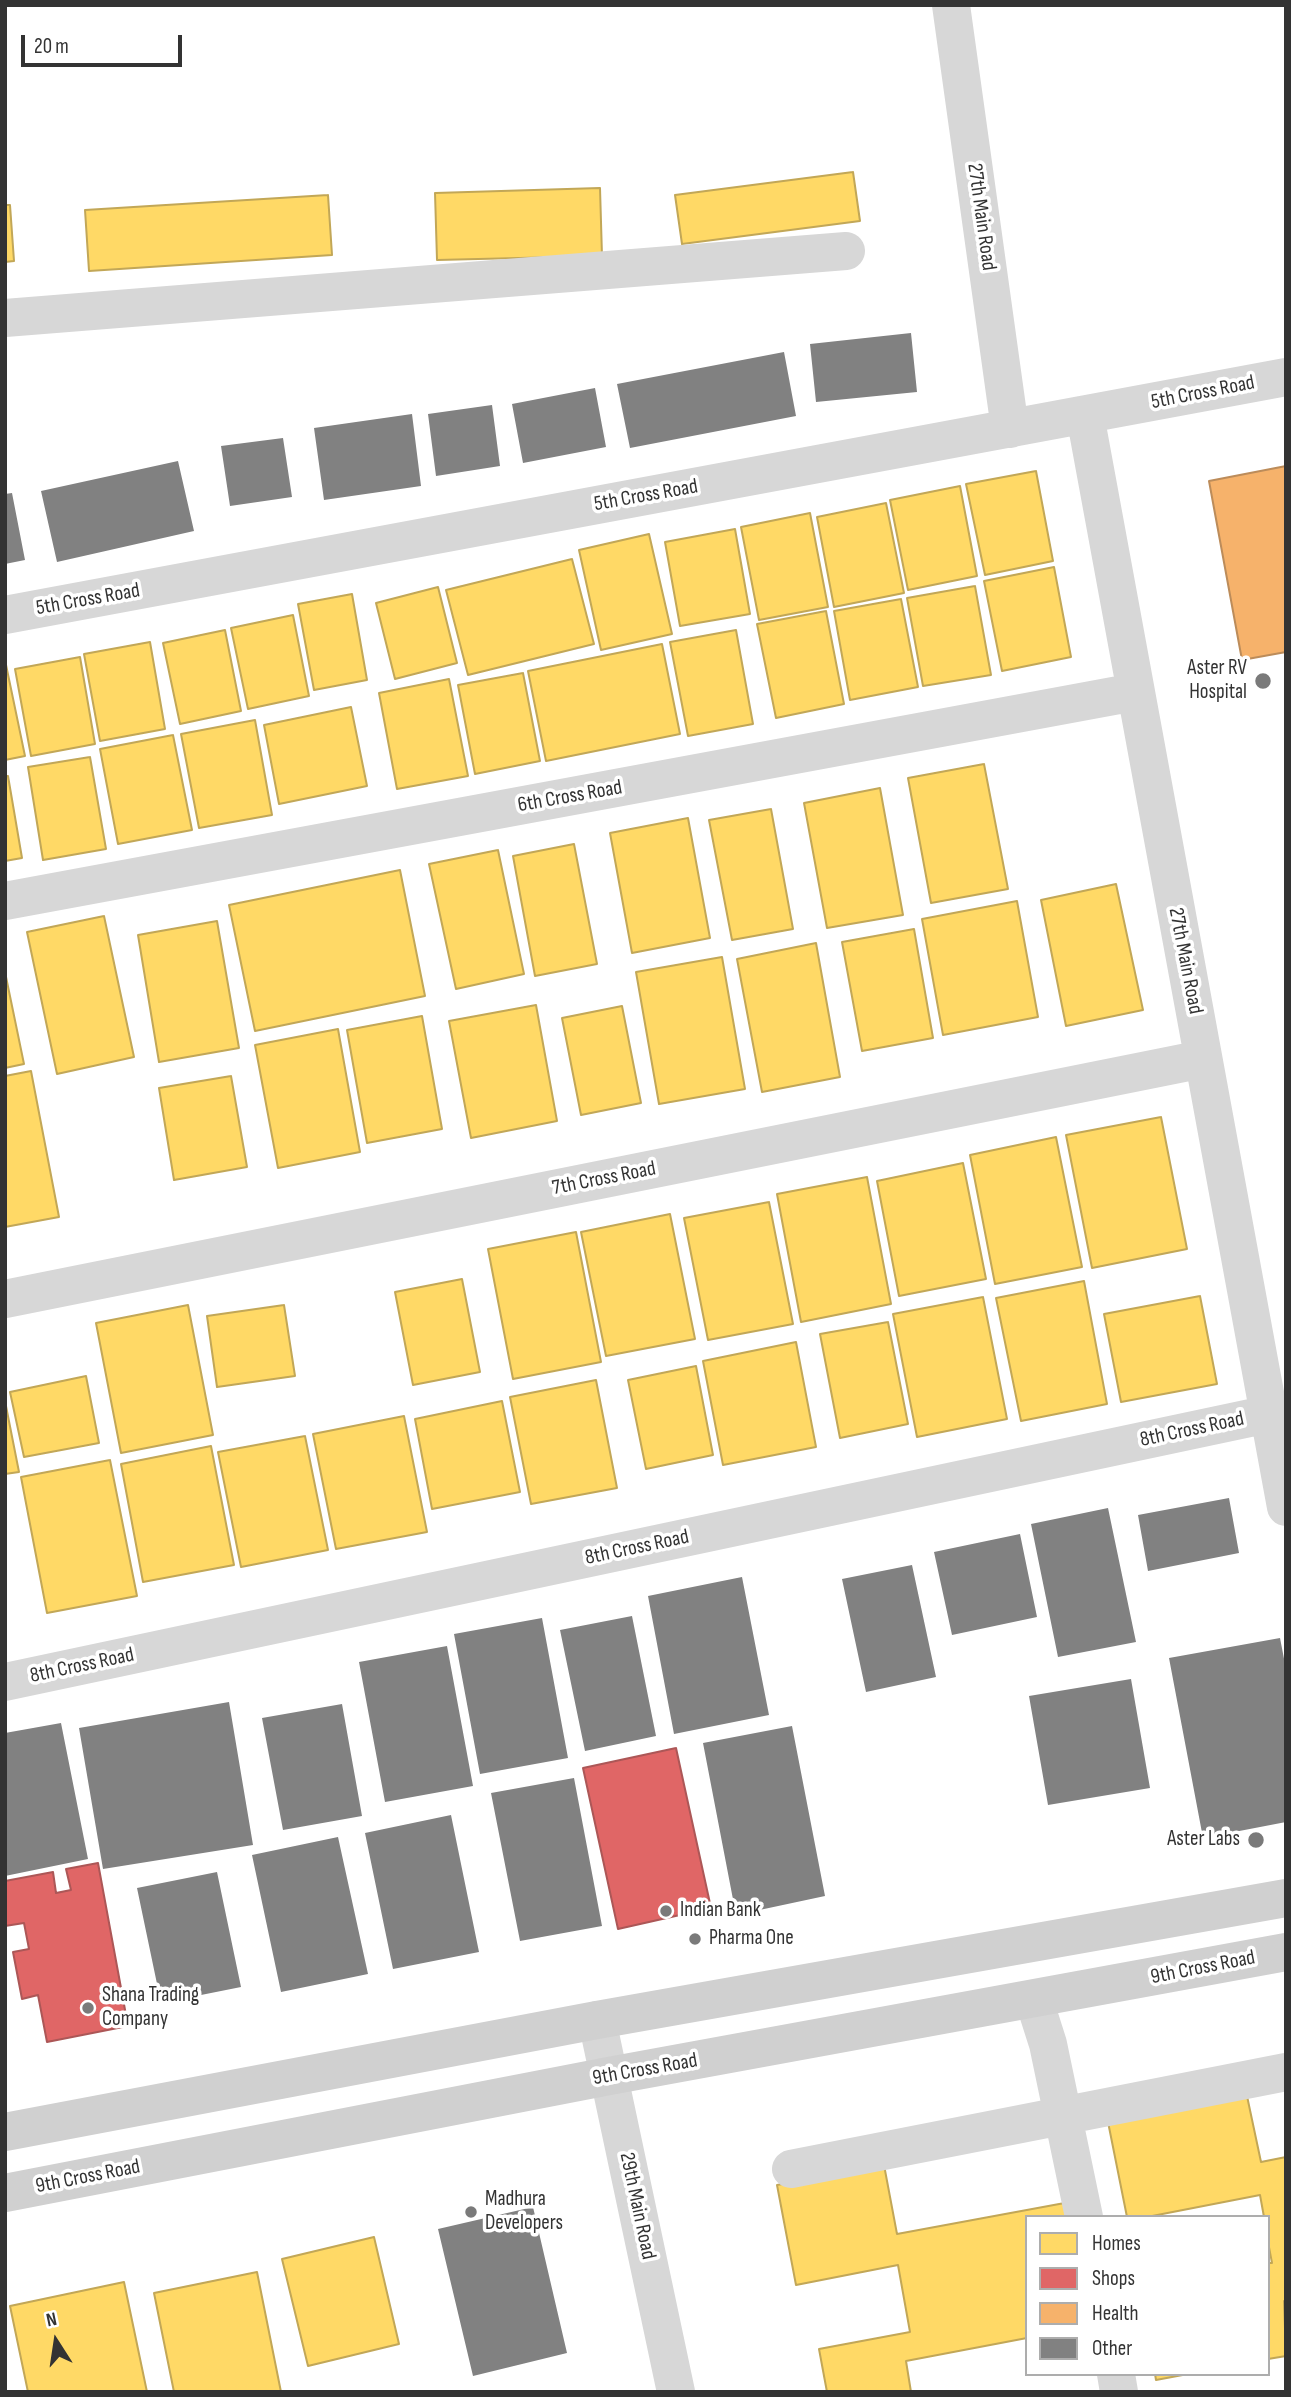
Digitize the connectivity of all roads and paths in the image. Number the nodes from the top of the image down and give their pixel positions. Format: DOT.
graph roads {
  1 [pos="951,5"];
  2 [pos="846,251"];
  3 [pos="5,318"];
  4 [pos="1286,377"];
  5 [pos="1085,415"];
  6 [pos="1010,429"];
  7 [pos="5,615"];
  8 [pos="1135,692"];
  9 [pos="5,901"];
  10 [pos="1203,1059"];
  11 [pos="5,1299"];
  12 [pos="1269,1414"];
  13 [pos="1286,1507"];
  14 [pos="5,1682"];
  15 [pos="1286,1898"];
  16 [pos="1286,1952"];
  17 [pos="1034,2000"];
  18 [pos="597,2020"];
  19 [pos="1286,2072"];
  20 [pos="609,2076"];
  21 [pos="1064,2116"];
  22 [pos="5,2132"];
  23 [pos="791,2169"];
  24 [pos="5,2193"];
  25 [pos="1084,2215"];
  26 [pos="676,2392"];
  1 -- 6 [label="street, 27th Main Road"];
  2 -- 3 [label="street"];
  4 -- 5 [label="street, 5th Cross Road"];
  5 -- 6 [label="street, 5th Cross Road"];
  5 -- 8 [label="street, 27th Main Road"];
  6 -- 7 [label="street, 5th Cross Road"];
  8 -- 9 [label="street, 6th Cross Road"];
  8 -- 10 [label="street, 27th Main Road"];
  10 -- 11 [label="street, 7th Cross Road"];
  10 -- 12 [label="street, 27th Main Road"];
  12 -- 13 [label="street, 27th Main Road"];
  12 -- 14 [label="street, 8th Cross Road"];
  15 -- 18 [label="main road"];
  16 -- 17 [label="main road, 9th Cross Road"];
  17 -- 20 [label="main road, 9th Cross Road"];
  17 -- 21 [label="street"];
  18 -- 20 [label="street, 29th Main Road"];
  18 -- 22 [label="main road"];
  19 -- 21 [label="street"];
  20 -- 24 [label="main road, 9th Cross Road"];
  20 -- 26 [label="street, 29th Main Road"];
  21 -- 23 [label="street"];
  21 -- 25 [label="street"];
}
